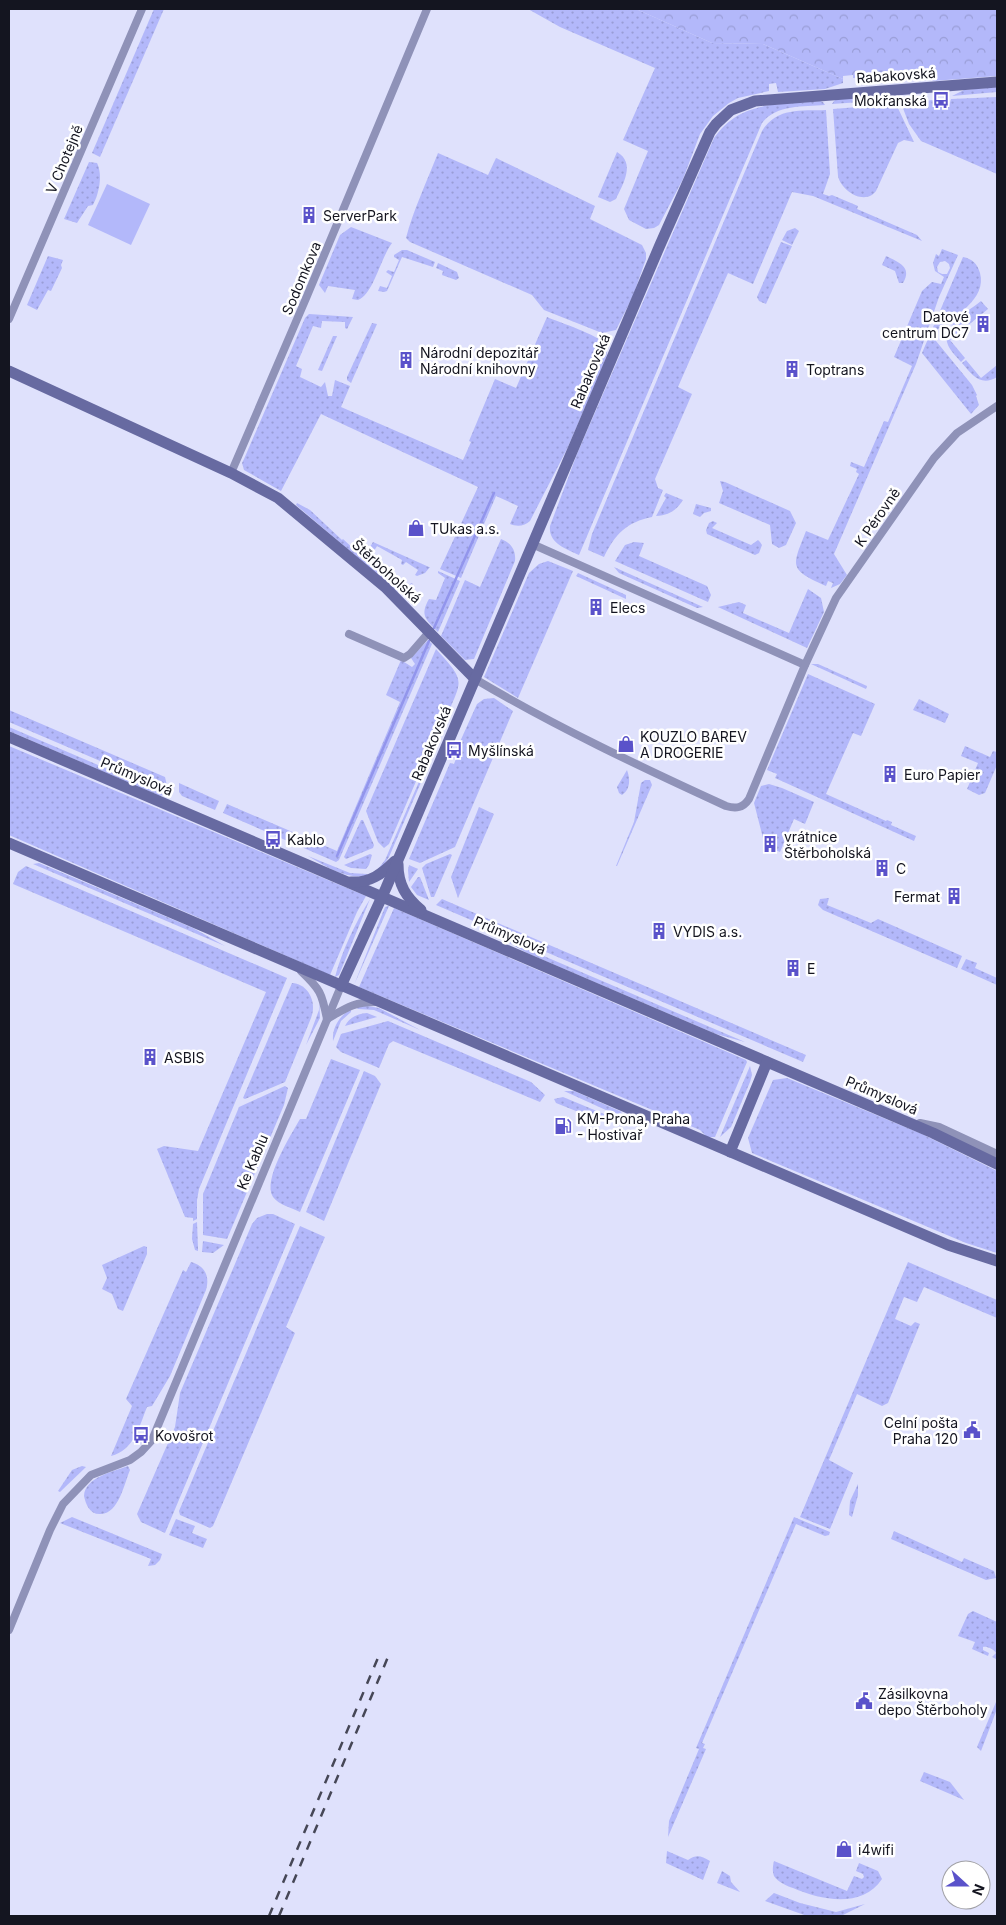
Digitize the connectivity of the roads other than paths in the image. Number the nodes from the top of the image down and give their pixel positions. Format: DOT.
graph roads {
  1 [pos="142,9"];
  2 [pos="427,9"];
  3 [pos="997,82"];
  4 [pos="9,319"];
  5 [pos="9,371"];
  6 [pos="997,406"];
  7 [pos="231,473"];
  8 [pos="532,544"];
  9 [pos="430,632"];
  10 [pos="349,634"];
  11 [pos="805,665"];
  12 [pos="475,679"];
  13 [pos="9,737"];
  14 [pos="735,809"];
  15 [pos="9,844"];
  16 [pos="399,858"];
  17 [pos="346,882"];
  18 [pos="382,897"];
  19 [pos="429,917"];
  20 [pos="296,966"];
  21 [pos="341,986"];
  22 [pos="379,1003"];
  23 [pos="327,1019"];
  24 [pos="767,1062"];
  25 [pos="901,1119"];
  26 [pos="730,1152"];
  27 [pos="997,1154"];
  28 [pos="997,1164"];
  29 [pos="948,1245"];
  30 [pos="997,1261"];
  31 [pos="997,1266"];
  32 [pos="9,1630"];
  1 -- 4 [label="street, V Chotejně"];
  2 -- 7 [label="street, Sodomkova"];
  3 -- 8 [label="main road, Rabakovská"];
  5 -- 7 [label="main road, Štěrboholská"];
  6 -- 11 [label="street, K Pérovně"];
  7 -- 9 [label="main road, Štěrboholská"];
  8 -- 11 [label="street"];
  8 -- 12 [label="main road, Rabakovská"];
  9 -- 10 [label="street"];
  9 -- 12 [label="main road, Štěrboholská"];
  11 -- 14 [label="street, K Pérovně"];
  12 -- 14 [label="street, Štěrboholská"];
  12 -- 16 [label="main road, Rabakovská"];
  13 -- 17 [label="main road, Průmyslová"];
  15 -- 20 [label="main road"];
  16 -- 17 [label="main road"];
  16 -- 18 [label="main road, Rabakovská"];
  16 -- 19 [label="main road"];
  17 -- 18 [label="main road, Průmyslová"];
  18 -- 19 [label="main road, Průmyslová"];
  18 -- 21 [label="main road, Ke Kablu"];
  19 -- 24 [label="main road, Průmyslová"];
  20 -- 21 [label="main road"];
  20 -- 23 [label="street"];
  21 -- 22 [label="main road"];
  21 -- 23 [label="street, Ke Kablu"];
  22 -- 23 [label="street"];
  22 -- 26 [label="main road"];
  23 -- 32 [label="street, Ke Kablu"];
  24 -- 25 [label="main road, Průmyslová"];
  24 -- 26 [label="main road"];
  25 -- 27 [label="street"];
  25 -- 28 [label="main road, Průmyslová"];
  26 -- 29 [label="main road"];
  29 -- 30 [label="main road"];
  29 -- 31 [label="street"];
}
